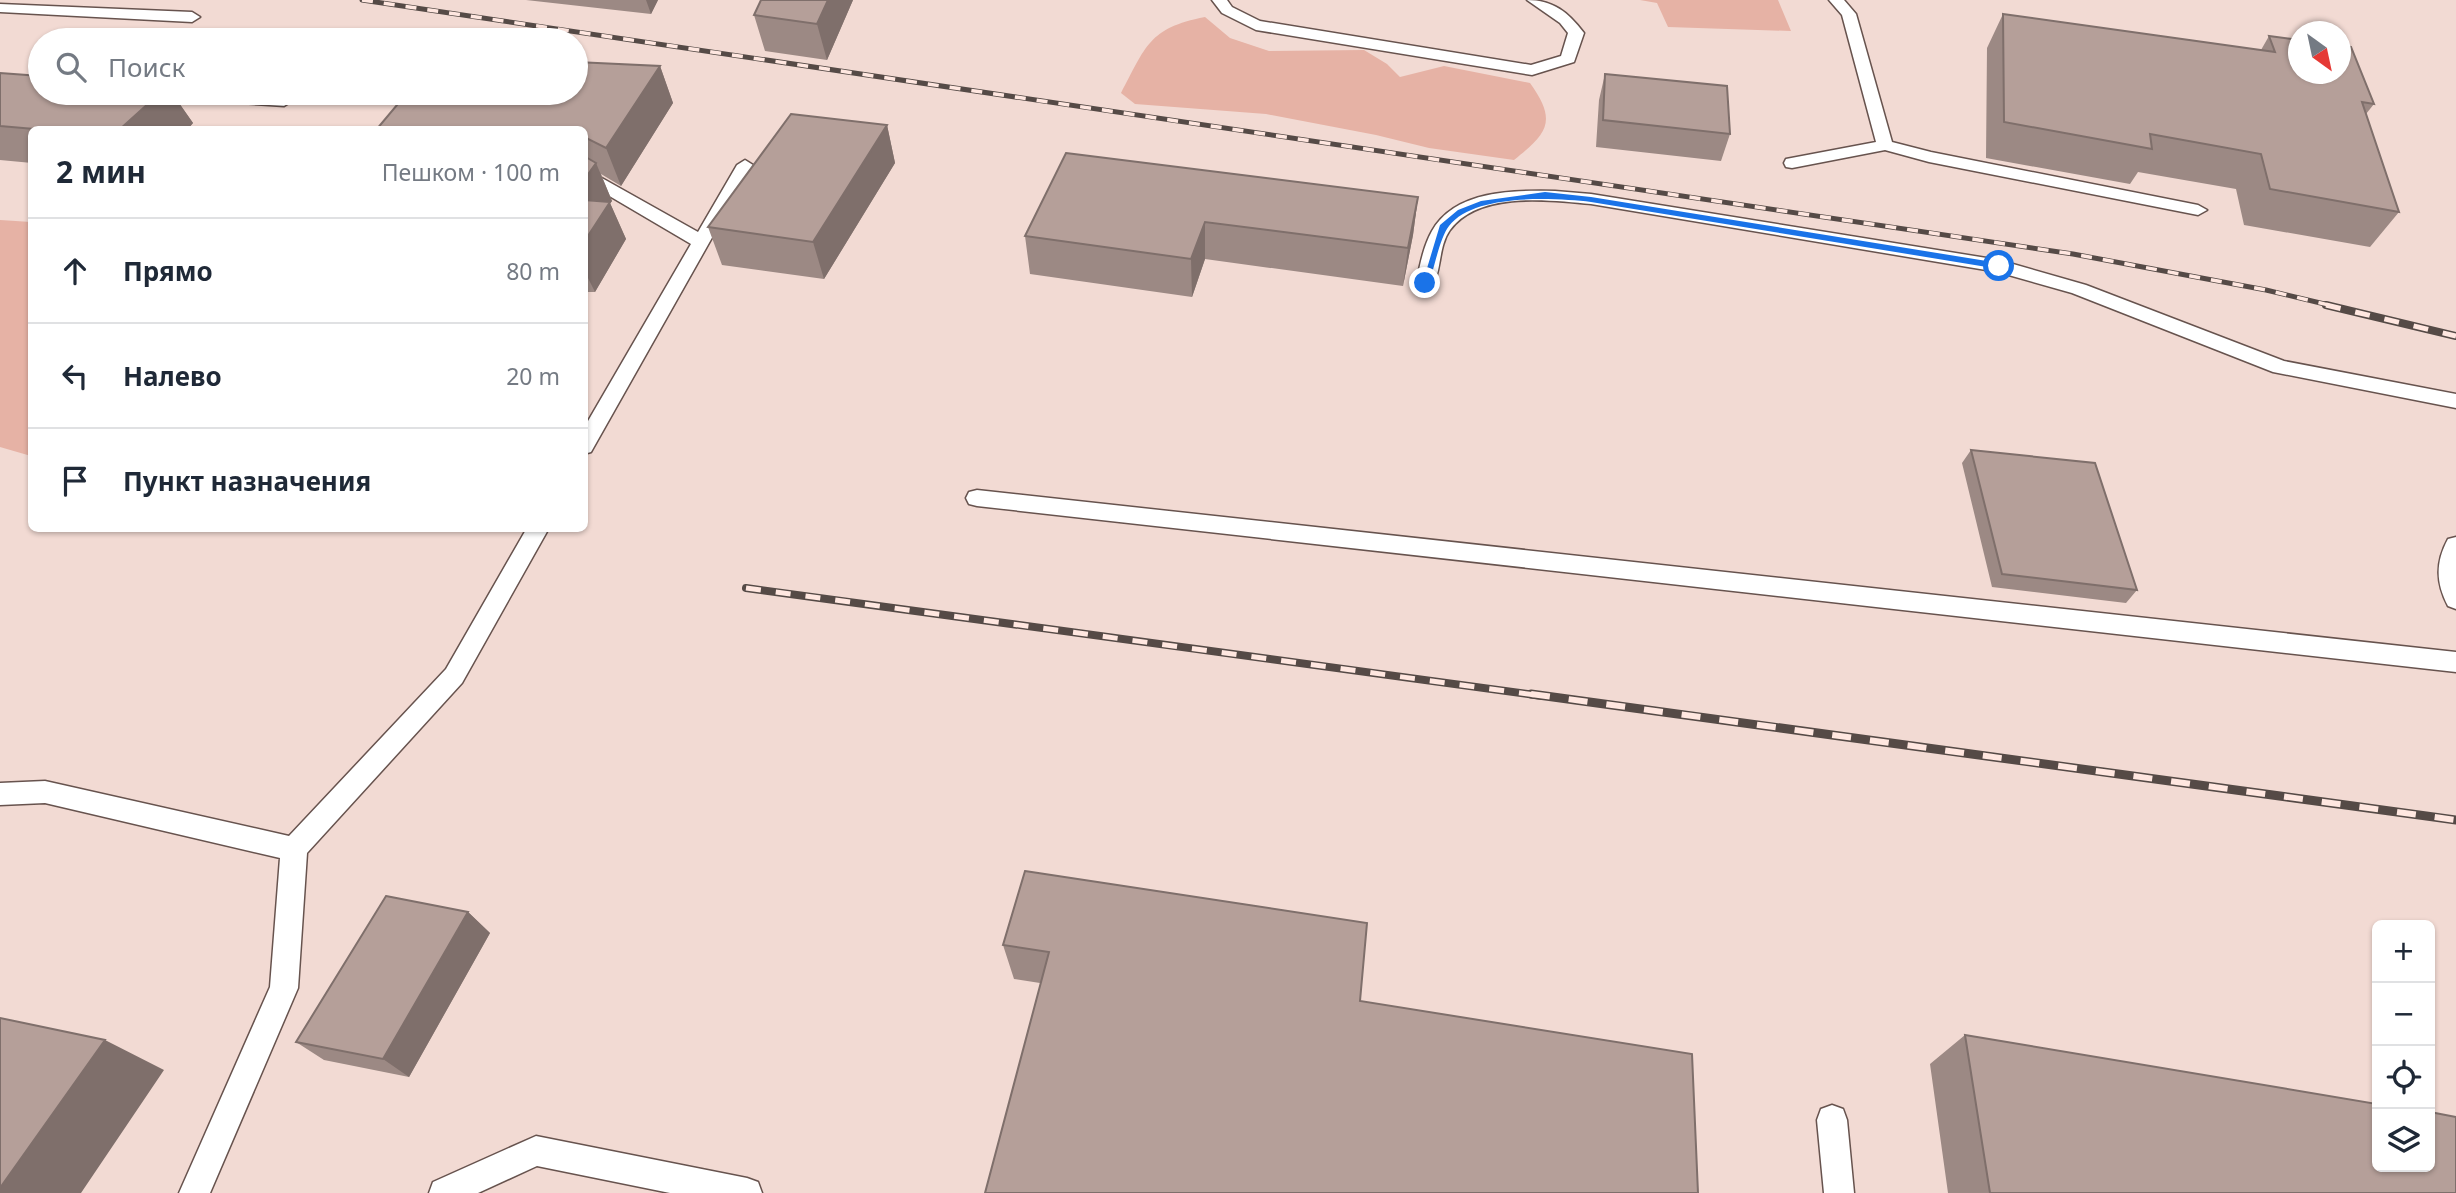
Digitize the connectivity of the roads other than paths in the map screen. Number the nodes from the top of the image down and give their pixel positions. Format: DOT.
graph roads {
  1 [pos="1219,0"];
  2 [pos="1534,0"];
  3 [pos="1836,0"];
  4 [pos="0,8"];
  5 [pos="192,17"];
  6 [pos="1885,145"];
  7 [pos="1792,163"];
  8 [pos="745,165"];
  9 [pos="588,175"];
  10 [pos="2198,210"];
  11 [pos="701,242"];
  12 [pos="1425,283"];
  13 [pos="2456,401"];
  14 [pos="588,440"];
  15 [pos="977,498"];
  16 [pos="536,532"];
  17 [pos="2456,545"];
  18 [pos="2456,600"];
  19 [pos="2456,662"];
  20 [pos="0,794"];
  21 [pos="294,849"];
  22 [pos="1832,1121"];
  23 [pos="194,1193"];
  24 [pos="444,1193"];
  25 [pos="747,1193"];
  26 [pos="1839,1193"];
  1 -- 2 [label="lane"];
  3 -- 6 [label="lane"];
  4 -- 5 [label="lane"];
  6 -- 7 [label="lane"];
  6 -- 10 [label="lane"];
  8 -- 11 [label="lane"];
  9 -- 11 [label="lane"];
  11 -- 14 [label="lane"];
  12 -- 13 [label="lane"];
  15 -- 19 [label="lane"];
  16 -- 21 [label="lane"];
  17 -- 18 [label="lane"];
  20 -- 21 [label="lane"];
  21 -- 23 [label="lane"];
  22 -- 26 [label="lane"];
  24 -- 25 [label="lane"];
}
